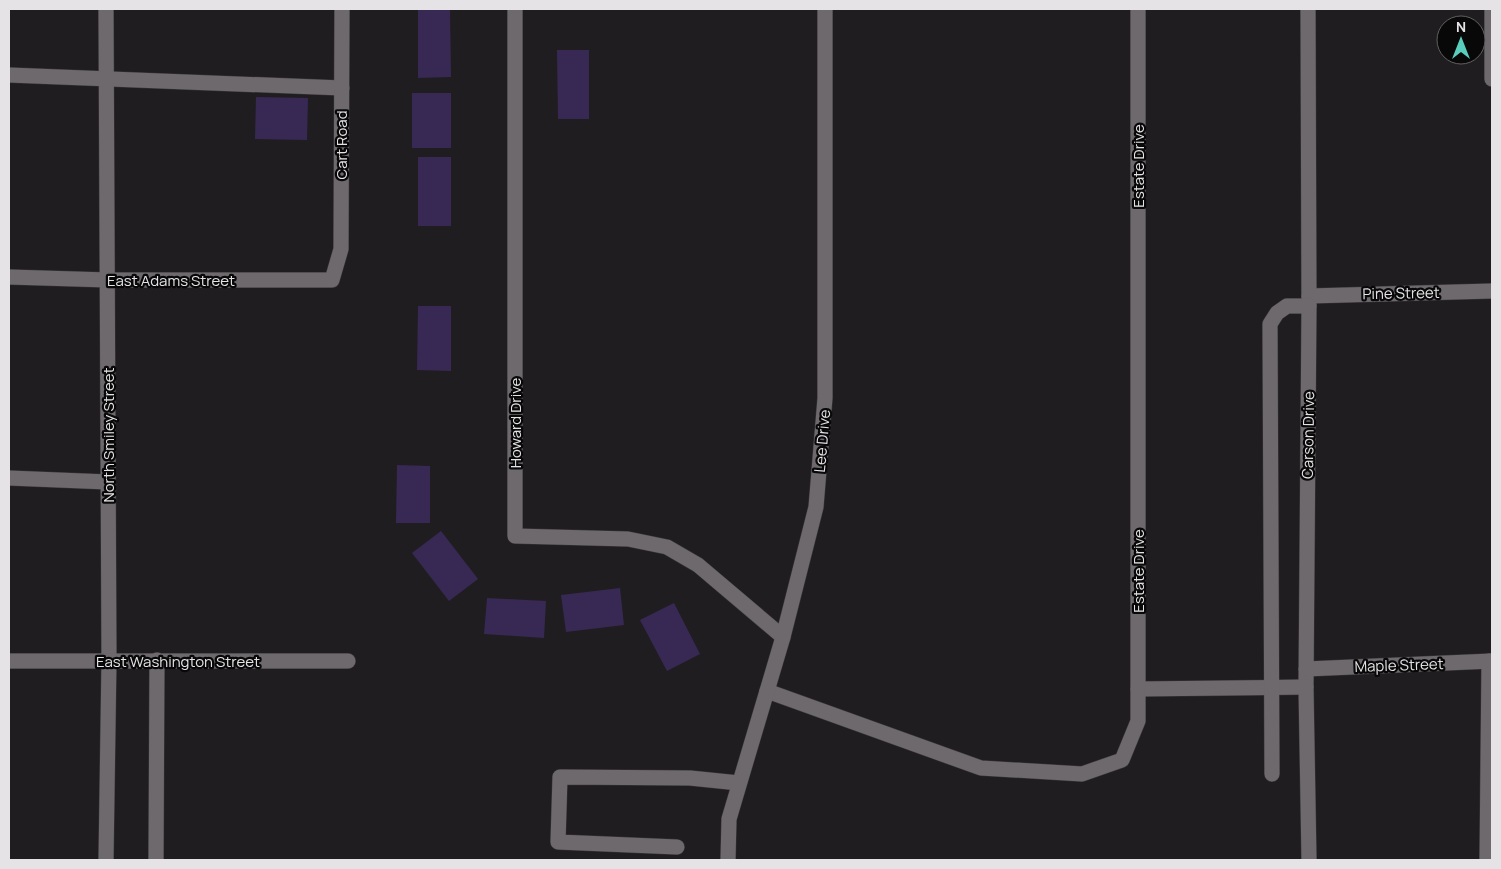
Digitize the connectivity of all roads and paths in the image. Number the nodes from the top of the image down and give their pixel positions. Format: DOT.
graph roads {
  1 [pos="106,9"];
  2 [pos="342,9"];
  3 [pos="515,9"];
  4 [pos="825,9"];
  5 [pos="1138,9"];
  6 [pos="1308,9"];
  7 [pos="1492,9"];
  8 [pos="9,75"];
  9 [pos="106,78"];
  10 [pos="1492,79"];
  11 [pos="342,88"];
  12 [pos="9,277"];
  13 [pos="108,280"];
  14 [pos="332,280"];
  15 [pos="1492,291"];
  16 [pos="1309,301"];
  17 [pos="9,478"];
  18 [pos="108,482"];
  19 [pos="783,637"];
  20 [pos="109,660"];
  21 [pos="157,660"];
  22 [pos="9,661"];
  23 [pos="348,661"];
  24 [pos="1491,661"];
  25 [pos="1306,669"];
  26 [pos="1271,686"];
  27 [pos="1306,687"];
  28 [pos="1138,690"];
  29 [pos="767,691"];
  30 [pos="1272,774"];
  31 [pos="740,783"];
  32 [pos="678,847"];
  33 [pos="106,860"];
  34 [pos="156,860"];
  35 [pos="728,860"];
  36 [pos="1309,860"];
  37 [pos="1487,860"];
  1 -- 9 [label="street, North Smiley Street"];
  2 -- 11 [label="street, Cart Road"];
  3 -- 19 [label="street, Howard Drive"];
  4 -- 19 [label="street, Lee Drive"];
  5 -- 28 [label="street, Estate Drive"];
  6 -- 16 [label="street, Carson Drive"];
  7 -- 10 [label="street"];
  8 -- 9 [label="street"];
  9 -- 11 [label="street"];
  9 -- 13 [label="street, North Smiley Street"];
  11 -- 14 [label="street, Cart Road"];
  12 -- 13 [label="street, East Adams Street"];
  13 -- 14 [label="street, East Adams Street"];
  13 -- 18 [label="street, North Smiley Street"];
  15 -- 16 [label="street, Pine Street"];
  16 -- 25 [label="street, Carson Drive"];
  16 -- 26 [label="street, Pine Street"];
  17 -- 18 [label="street"];
  18 -- 20 [label="street, North Smiley Street"];
  19 -- 29 [label="street, Lee Drive"];
  20 -- 21 [label="street, East Washington Street"];
  20 -- 22 [label="street, East Washington Street"];
  20 -- 33 [label="street, North Smiley Street"];
  21 -- 23 [label="street, East Washington Street"];
  21 -- 34 [label="street"];
  24 -- 25 [label="street, Maple Street"];
  24 -- 37 [label="street"];
  25 -- 27 [label="street, Carson Drive"];
  26 -- 27 [label="street"];
  26 -- 28 [label="street"];
  26 -- 30 [label="street, Pine Street"];
  27 -- 36 [label="street, Carson Drive"];
  28 -- 29 [label="street, Estate Drive"];
  29 -- 31 [label="street, Lee Drive"];
  31 -- 32 [label="street"];
  31 -- 35 [label="street, Lee Drive"];
}
